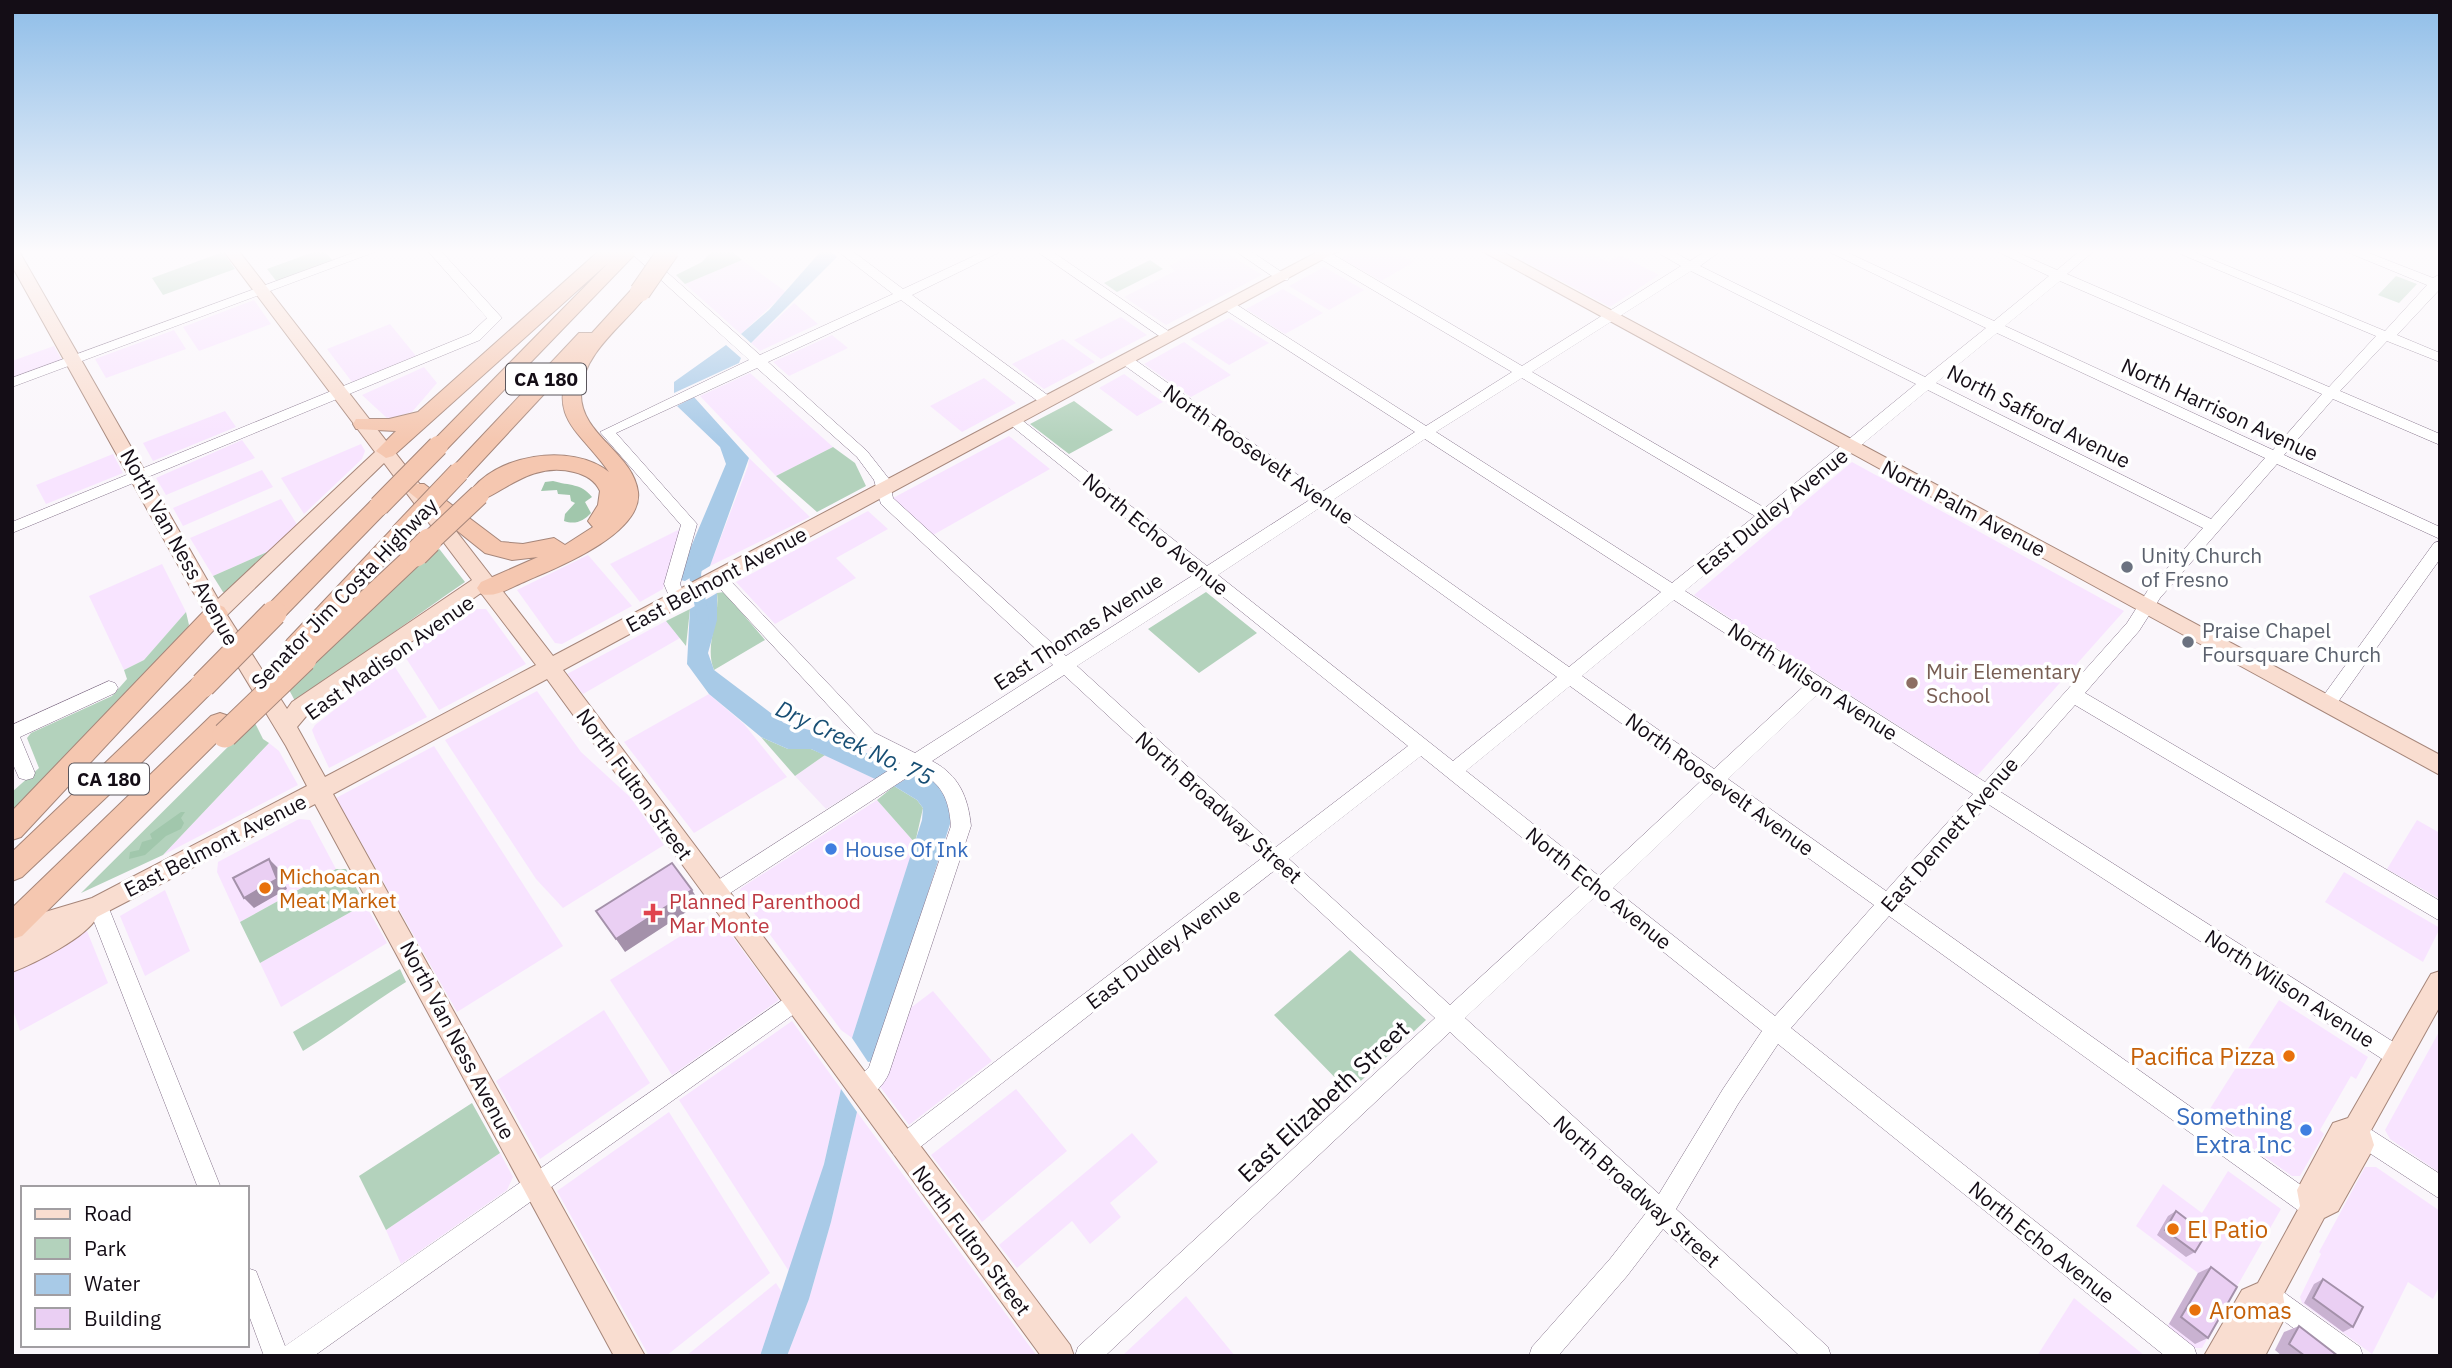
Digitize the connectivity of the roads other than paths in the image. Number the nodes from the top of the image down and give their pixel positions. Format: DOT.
graph roads {
  1 [pos="48,314"];
  2 [pos="200,314"];
  3 [pos="279,314"];
  4 [pos="492,314"];
  5 [pos="544,314"];
  6 [pos="559,314"];
  7 [pos="613,314"];
  8 [pos="618,314"];
  9 [pos="703,314"];
  10 [pos="859,314"];
  11 [pos="926,314"];
  12 [pos="1136,314"];
  13 [pos="1214,314"];
  14 [pos="1241,314"];
  15 [pos="1427,314"];
  16 [pos="1604,314"];
  17 [pos="1615,314"];
  18 [pos="1787,314"];
  19 [pos="1966,314"];
  20 [pos="2011,314"];
  21 [pos="2147,314"];
  22 [pos="2332,314"];
  23 [pos="2410,314"];
  24 [pos="1610,317"];
  25 [pos="1994,327"];
  26 [pos="2386,336"];
  27 [pos="1170,337"];
  28 [pos="2440,358"];
  29 [pos="75,360"];
  30 [pos="1126,360"];
  31 [pos="755,361"];
  32 [pos="1522,372"];
  33 [pos="12,383"];
  34 [pos="1926,383"];
  35 [pos="2330,393"];
  36 [pos="339,395"];
  37 [pos="1048,402"];
  38 [pos="433,408"];
  39 [pos="1013,421"];
  40 [pos="363,424"];
  41 [pos="1426,432"];
  42 [pos="2440,440"];
  43 [pos="1851,447"];
  44 [pos="386,451"];
  45 [pos="2273,457"];
  46 [pos="142,475"];
  47 [pos="416,489"];
  48 [pos="884,489"];
  49 [pos="1322,500"];
  50 [pos="1767,516"];
  51 [pos="2212,526"];
  52 [pos="12,528"];
  53 [pos="2440,534"];
  54 [pos="568,543"];
  55 [pos="2440,547"];
  56 [pos="1208,575"];
  57 [pos="715,579"];
  58 [pos="486,585"];
  59 [pos="1674,591"];
  60 [pos="682,597"];
  61 [pos="2146,606"];
  62 [pos="216,613"];
  63 [pos="300,652"];
  64 [pos="1065,667"];
  65 [pos="550,668"];
  66 [pos="1572,676"];
  67 [pos="1818,683"];
  68 [pos="109,688"];
  69 [pos="2073,695"];
  70 [pos="2327,704"];
  71 [pos="285,727"];
  72 [pos="12,733"];
  73 [pos="12,740"];
  74 [pos="1421,746"];
  75 [pos="920,761"];
  76 [pos="2440,766"];
  77 [pos="1454,771"];
  78 [pos="26,773"];
  79 [pos="1714,780"];
  80 [pos="320,791"];
  81 [pos="1985,793"];
  82 [pos="12,829"];
  83 [pos="1279,859"];
  84 [pos="12,869"];
  85 [pos="1597,886"];
  86 [pos="714,893"];
  87 [pos="1888,905"];
  88 [pos="98,906"];
  89 [pos="2440,912"];
  90 [pos="12,927"];
  91 [pos="12,943"];
  92 [pos="12,961"];
  93 [pos="2437,992"];
  94 [pos="797,1000"];
  95 [pos="1450,1019"];
  96 [pos="1776,1030"];
  97 [pos="2398,1057"];
  98 [pos="856,1083"];
  99 [pos="2356,1131"];
  100 [pos="902,1147"];
  101 [pos="536,1184"];
  102 [pos="209,1186"];
  103 [pos="2440,1188"];
  104 [pos="2314,1208"];
  105 [pos="1660,1212"];
  106 [pos="248,1283"];
  107 [pos="2267,1293"];
  108 [pos="277,1356"];
  109 [pos="292,1356"];
  110 [pos="629,1356"];
  111 [pos="1059,1356"];
  112 [pos="1087,1356"];
  113 [pos="1541,1356"];
  114 [pos="1819,1356"];
  115 [pos="2185,1356"];
  116 [pos="2219,1356"];
  117 [pos="2248,1356"];
  118 [pos="2351,1356"];
  1 -- 29 [label="main road, North Van Ness Avenue"];
  2 -- 29 [label="street"];
  3 -- 36 [label="main road, North Fulton Street"];
  4 -- 36 [label="street"];
  5 -- 38 [label="highway"];
  6 -- 84 [label="highway, Senator Jim Costa Highway / CA 180, bridge"];
  7 -- 63 [label="highway, Senator Jim Costa Highway / CA 180, bridge"];
  8 -- 58 [label="highway"];
  9 -- 31 [label="street, North Broadway Street"];
  10 -- 31 [label="street"];
  11 -- 37 [label="street"];
  12 -- 27 [label="street"];
  13 -- 27 [label="main road, East Belmont Avenue"];
  14 -- 41 [label="street, North Wilson Avenue"];
  15 -- 32 [label="street"];
  16 -- 24 [label="main road, North Palm Avenue"];
  17 -- 24 [label="street, East Thomas Avenue"];
  18 -- 34 [label="street, North Safford Avenue"];
  19 -- 25 [label="street, North Harrison Avenue"];
  20 -- 25 [label="street, East Dudley Avenue"];
  21 -- 35 [label="street"];
  22 -- 26 [label="street"];
  23 -- 26 [label="street, East Dennett Avenue"];
  24 -- 32 [label="street, East Thomas Avenue"];
  24 -- 43 [label="main road, North Palm Avenue"];
  25 -- 34 [label="street, East Dudley Avenue"];
  25 -- 45 [label="street, North Harrison Avenue"];
  26 -- 28 [label="street"];
  26 -- 35 [label="street, East Dennett Avenue"];
  27 -- 30 [label="main road, East Belmont Avenue"];
  29 -- 33 [label="street"];
  29 -- 46 [label="main road, North Van Ness Avenue"];
  30 -- 37 [label="main road, East Belmont Avenue"];
  30 -- 49 [label="street, North Roosevelt Avenue"];
  31 -- 48 [label="street, North Broadway Street"];
  31 -- 60 [label="street"];
  32 -- 41 [label="street, East Thomas Avenue"];
  32 -- 50 [label="street"];
  34 -- 43 [label="street, East Dudley Avenue"];
  34 -- 51 [label="street, North Safford Avenue"];
  35 -- 42 [label="street"];
  35 -- 45 [label="street, East Dennett Avenue"];
  36 -- 40 [label="main road, North Fulton Street"];
  36 -- 46 [label="street"];
  37 -- 39 [label="main road, East Belmont Avenue"];
  38 -- 40 [label="highway"];
  38 -- 44 [label="highway"];
  39 -- 48 [label="main road, East Belmont Avenue"];
  39 -- 56 [label="street, North Echo Avenue"];
  40 -- 44 [label="main road, North Fulton Street"];
  41 -- 49 [label="street, East Thomas Avenue"];
  41 -- 59 [label="street, North Wilson Avenue"];
  43 -- 50 [label="street, East Dudley Avenue"];
  43 -- 61 [label="main road, North Palm Avenue"];
  44 -- 47 [label="main road, North Fulton Street"];
  44 -- 62 [label="main road"];
  45 -- 51 [label="street, East Dennett Avenue"];
  45 -- 53 [label="street, North Harrison Avenue"];
  46 -- 52 [label="street"];
  46 -- 62 [label="main road, North Van Ness Avenue"];
  47 -- 54 [label="highway"];
  47 -- 58 [label="main road, North Fulton Street"];
  48 -- 57 [label="main road, East Belmont Avenue"];
  48 -- 64 [label="street, North Broadway Street"];
  49 -- 56 [label="street, East Thomas Avenue"];
  49 -- 66 [label="street, North Roosevelt Avenue"];
  50 -- 59 [label="street, East Dudley Avenue"];
  51 -- 61 [label="street, East Dennett Avenue"];
  54 -- 58 [label="highway"];
  54 -- 63 [label="highway, bridge"];
  55 -- 70 [label="street"];
  56 -- 64 [label="street, East Thomas Avenue"];
  56 -- 74 [label="street, North Echo Avenue"];
  57 -- 60 [label="main road, East Belmont Avenue"];
  57 -- 75 [label="street"];
  58 -- 65 [label="main road, North Fulton Street"];
  58 -- 71 [label="main road, East Madison Avenue"];
  59 -- 66 [label="street, East Dudley Avenue"];
  59 -- 67 [label="street, North Wilson Avenue"];
  60 -- 65 [label="main road, East Belmont Avenue"];
  61 -- 69 [label="street, East Dennett Avenue"];
  61 -- 70 [label="main road, North Palm Avenue"];
  62 -- 71 [label="main road, North Van Ness Avenue"];
  62 -- 82 [label="highway"];
  63 -- 90 [label="highway, bridge"];
  64 -- 75 [label="street, East Thomas Avenue"];
  64 -- 83 [label="street, North Broadway Street"];
  65 -- 80 [label="main road, East Belmont Avenue"];
  65 -- 86 [label="main road, North Fulton Street"];
  66 -- 77 [label="street, East Dudley Avenue"];
  66 -- 79 [label="street, North Roosevelt Avenue"];
  67 -- 79 [label="street, East Elizabeth Street"];
  67 -- 81 [label="street, North Wilson Avenue"];
  68 -- 72 [label="street"];
  69 -- 81 [label="street, East Dennett Avenue"];
  69 -- 89 [label="street"];
  70 -- 76 [label="main road, North Palm Avenue"];
  71 -- 80 [label="main road, North Van Ness Avenue"];
  73 -- 78 [label="street"];
  74 -- 77 [label="street, North Echo Avenue"];
  74 -- 83 [label="street, East Dudley Avenue"];
  75 -- 86 [label="street, East Thomas Avenue"];
  75 -- 98 [label="street"];
  77 -- 85 [label="street, North Echo Avenue"];
  79 -- 85 [label="street, East Elizabeth Street"];
  79 -- 87 [label="street, North Roosevelt Avenue"];
  80 -- 88 [label="main road, East Belmont Avenue"];
  80 -- 101 [label="main road, North Van Ness Avenue"];
  81 -- 87 [label="street, East Dennett Avenue"];
  81 -- 97 [label="street, North Wilson Avenue"];
  83 -- 95 [label="street, North Broadway Street"];
  83 -- 100 [label="street, East Dudley Avenue"];
  85 -- 95 [label="street, East Elizabeth Street"];
  85 -- 96 [label="street, North Echo Avenue"];
  86 -- 94 [label="main road, North Fulton Street"];
  87 -- 96 [label="street, East Dennett Avenue"];
  87 -- 104 [label="street, North Roosevelt Avenue"];
  88 -- 91 [label="main road, East Belmont Avenue"];
  88 -- 92 [label="main road, East Belmont Avenue"];
  88 -- 102 [label="street"];
  93 -- 97 [label="main road"];
  94 -- 98 [label="main road, North Fulton Street"];
  94 -- 101 [label="street"];
  95 -- 105 [label="street, North Broadway Street"];
  95 -- 112 [label="street, East Elizabeth Street"];
  96 -- 105 [label="street, East Dennett Avenue"];
  96 -- 115 [label="street, North Echo Avenue"];
  97 -- 99 [label="main road"];
  98 -- 100 [label="main road, North Fulton Street"];
  99 -- 103 [label="street"];
  99 -- 104 [label="main road"];
  100 -- 111 [label="main road, North Fulton Street"];
  101 -- 109 [label="street"];
  101 -- 110 [label="main road, North Van Ness Avenue"];
  104 -- 107 [label="main road"];
  105 -- 113 [label="street, East Dennett Avenue"];
  105 -- 114 [label="street, North Broadway Street"];
  106 -- 108 [label="street"];
  107 -- 116 [label="main road"];
  107 -- 117 [label="main road"];
  107 -- 118 [label="street"];
}
